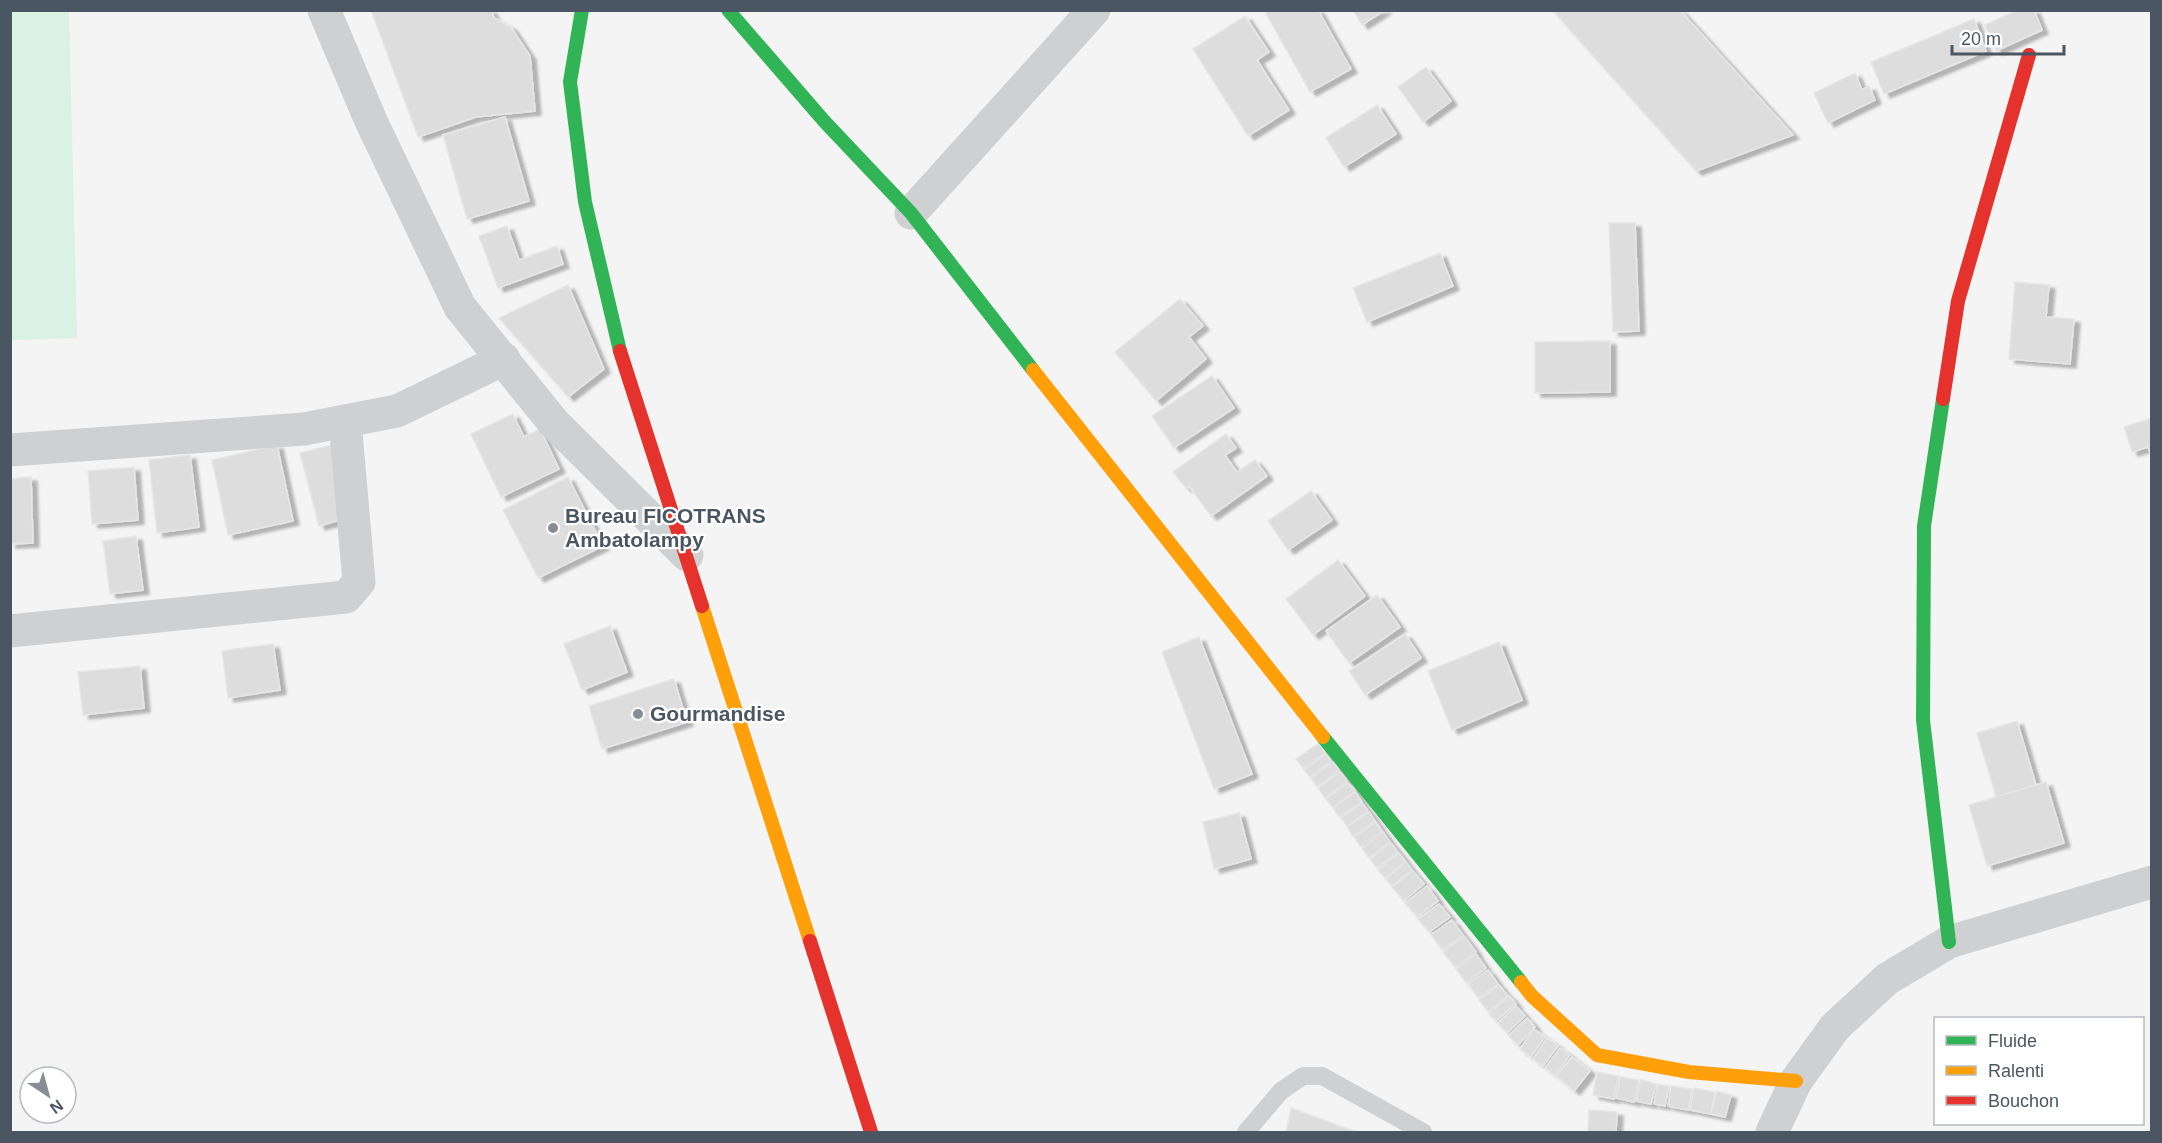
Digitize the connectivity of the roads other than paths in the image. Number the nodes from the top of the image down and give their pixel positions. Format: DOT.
graph roads {
  1 [pos="324,10"];
  2 [pos="582,10"];
  3 [pos="728,10"];
  4 [pos="1094,10"];
  5 [pos="2029,56"];
  6 [pos="911,213"];
  7 [pos="504,359"];
  8 [pos="345,421"];
  9 [pos="10,450"];
  10 [pos="687,555"];
  11 [pos="10,631"];
  12 [pos="2151,882"];
  13 [pos="1949,942"];
  14 [pos="1796,1081"];
  15 [pos="871,1132"];
  16 [pos="1246,1132"];
  17 [pos="1423,1132"];
  18 [pos="1772,1132"];
  1 -- 7 [label="street"];
  2 -- 10 [label="street"];
  3 -- 6 [label="street"];
  4 -- 6 [label="street"];
  5 -- 13 [label="street"];
  6 -- 14 [label="street"];
  7 -- 8 [label="street"];
  7 -- 10 [label="street"];
  8 -- 9 [label="street"];
  8 -- 11 [label="street"];
  10 -- 15 [label="street"];
  12 -- 13 [label="street"];
  13 -- 14 [label="street"];
  14 -- 18 [label="street"];
  16 -- 17 [label="lane"];
}
